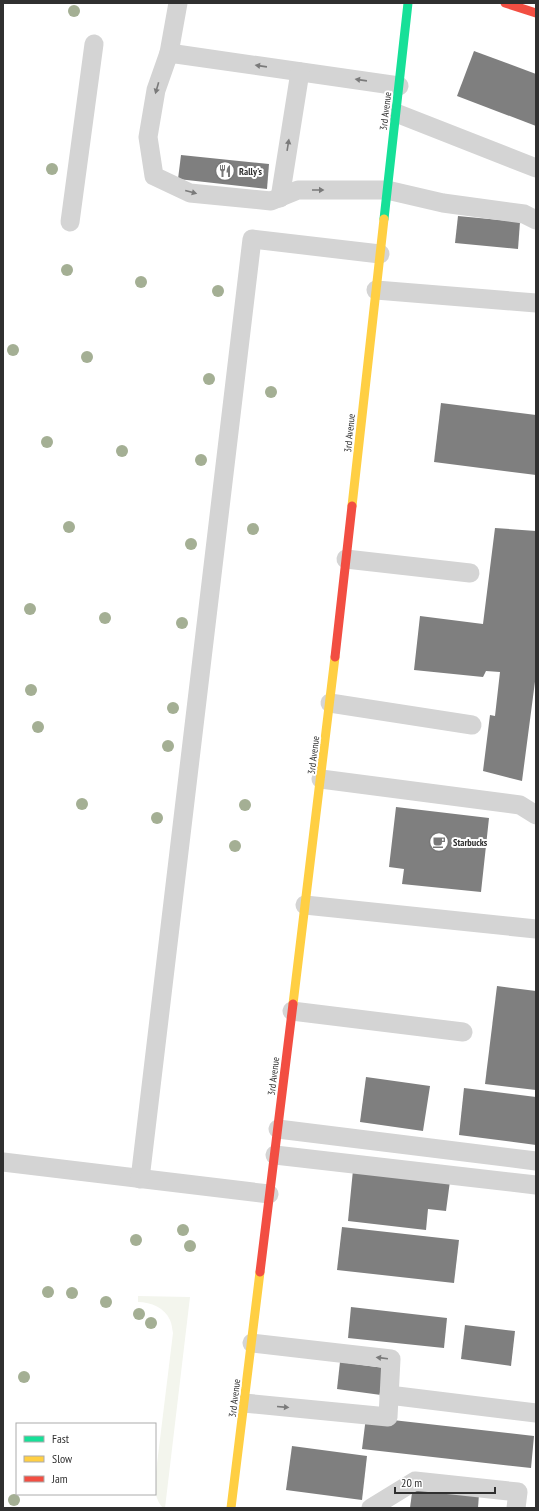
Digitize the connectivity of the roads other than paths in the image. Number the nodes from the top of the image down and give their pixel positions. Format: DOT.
graph roads {
  1 [pos="178,3"];
  2 [pos="408,3"];
  3 [pos="505,3"];
  4 [pos="536,13"];
  5 [pos="94,44"];
  6 [pos="169,53"];
  7 [pos="300,72"];
  8 [pos="399,86"];
  9 [pos="396,113"];
  10 [pos="536,168"];
  11 [pos="387,190"];
  12 [pos="280,198"];
  13 [pos="536,220"];
  14 [pos="70,222"];
  15 [pos="380,254"];
  16 [pos="376,290"];
  17 [pos="536,303"];
  18 [pos="346,559"];
  19 [pos="470,573"];
  20 [pos="330,703"];
  21 [pos="472,725"];
  22 [pos="321,779"];
  23 [pos="536,816"];
  24 [pos="305,905"];
  25 [pos="536,928"];
  26 [pos="292,1011"];
  27 [pos="463,1032"];
  28 [pos="278,1129"];
  29 [pos="275,1155"];
  30 [pos="536,1161"];
  31 [pos="3,1162"];
  32 [pos="140,1179"];
  33 [pos="536,1185"];
  34 [pos="270,1194"];
  35 [pos="252,1343"];
  36 [pos="389,1395"];
  37 [pos="244,1403"];
  38 [pos="536,1413"];
  39 [pos="231,1508"];
  40 [pos="238,1508"];
  41 [pos="372,1508"];
  42 [pos="516,1508"];
  1 -- 6 [label="lane"];
  2 -- 8 [label="main road, 3rd Avenue"];
  3 -- 4 [label="main road"];
  5 -- 14 [label="lane"];
  7 -- 6 [label="lane, one-way"];
  6 -- 12 [label="lane, one-way"];
  8 -- 7 [label="lane, one-way"];
  12 -- 7 [label="lane, one-way"];
  8 -- 9 [label="main road, 3rd Avenue"];
  9 -- 10 [label="lane"];
  9 -- 11 [label="main road, 3rd Avenue"];
  12 -- 11 [label="lane, one-way"];
  11 -- 13 [label="lane"];
  11 -- 15 [label="main road, 3rd Avenue"];
  15 -- 16 [label="main road, 3rd Avenue"];
  15 -- 32 [label="lane"];
  16 -- 17 [label="lane"];
  16 -- 18 [label="main road, 3rd Avenue"];
  18 -- 19 [label="lane"];
  18 -- 20 [label="main road, 3rd Avenue"];
  20 -- 21 [label="lane"];
  20 -- 22 [label="main road, 3rd Avenue"];
  22 -- 23 [label="lane"];
  22 -- 24 [label="main road, 3rd Avenue"];
  24 -- 25 [label="lane"];
  24 -- 26 [label="main road, 3rd Avenue"];
  26 -- 27 [label="lane"];
  26 -- 28 [label="main road, 3rd Avenue"];
  28 -- 29 [label="main road, 3rd Avenue"];
  28 -- 30 [label="lane"];
  29 -- 33 [label="lane"];
  29 -- 34 [label="main road, 3rd Avenue"];
  31 -- 32 [label="lane"];
  32 -- 34 [label="lane"];
  34 -- 35 [label="main road, 3rd Avenue"];
  36 -- 35 [label="lane, one-way"];
  35 -- 37 [label="main road, 3rd Avenue"];
  37 -- 36 [label="lane, one-way"];
  36 -- 38 [label="lane"];
  37 -- 39 [label="main road, 3rd Avenue"];
  39 -- 40 [label="lane"];
  41 -- 42 [label="lane"];
}
